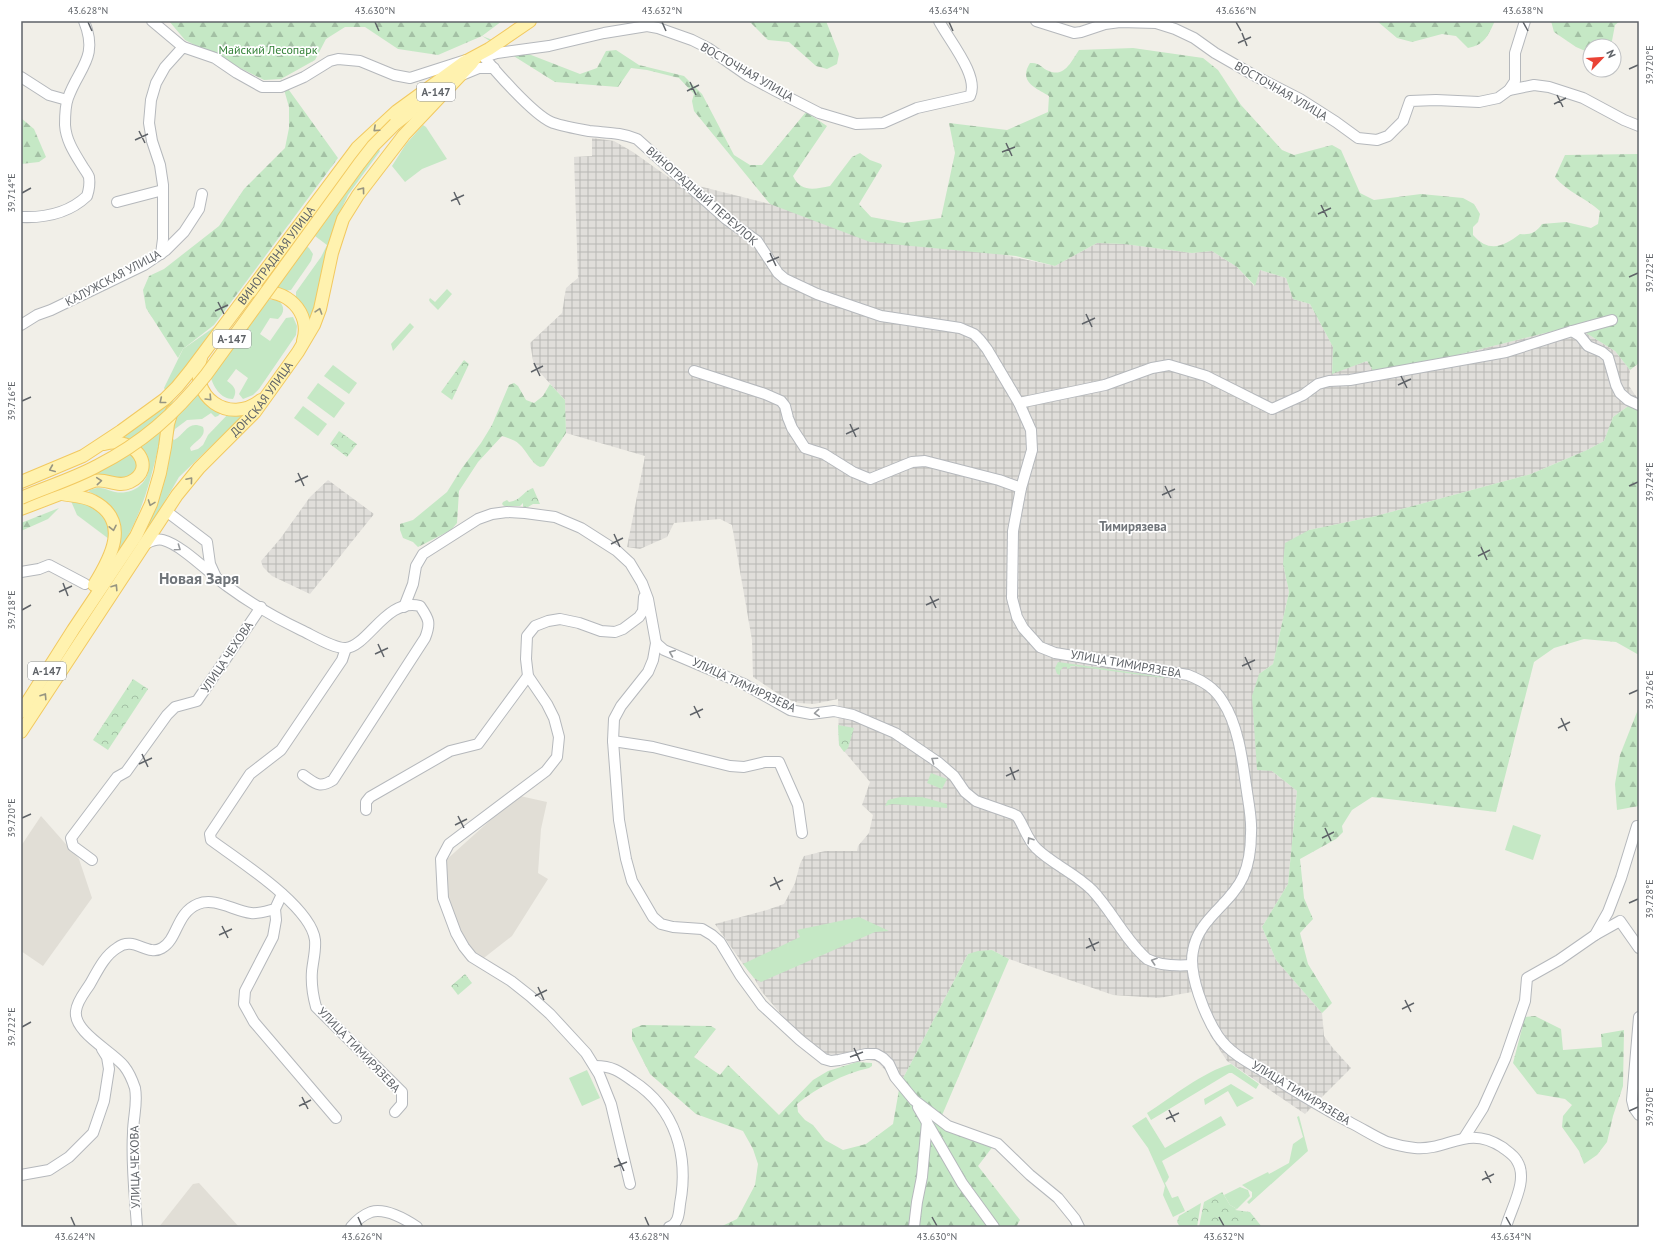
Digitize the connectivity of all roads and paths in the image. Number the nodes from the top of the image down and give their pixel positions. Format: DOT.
graph roads {
  1 [pos="84,21"];
  2 [pos="152,21"];
  3 [pos="530,21"];
  4 [pos="939,21"];
  5 [pos="1036,21"];
  6 [pos="1525,21"];
  7 [pos="183,47"];
  8 [pos="480,56"];
  9 [pos="494,68"];
  10 [pos="21,77"];
  11 [pos="458,77"];
  12 [pos="1509,90"];
  13 [pos="67,100"];
  14 [pos="1639,126"];
  15 [pos="163,190"];
  16 [pos="202,194"];
  17 [pos="117,202"];
  18 [pos="21,217"];
  19 [pos="161,254"];
  20 [pos="236,308"];
  21 [pos="1612,320"];
  22 [pos="21,325"];
  23 [pos="1572,331"];
  24 [pos="205,350"];
  25 [pos="298,352"];
  26 [pos="694,371"];
  27 [pos="267,394"];
  28 [pos="1019,403"];
  29 [pos="1639,405"];
  30 [pos="98,446"];
  31 [pos="21,482"];
  32 [pos="1021,488"];
  33 [pos="62,494"];
  34 [pos="21,498"];
  35 [pos="21,509"];
  36 [pos="166,511"];
  37 [pos="143,545"];
  38 [pos="208,554"];
  39 [pos="194,560"];
  40 [pos="21,572"];
  41 [pos="217,578"];
  42 [pos="642,583"];
  43 [pos="85,584"];
  44 [pos="261,607"];
  45 [pos="404,607"];
  46 [pos="73,630"];
  47 [pos="656,643"];
  48 [pos="346,648"];
  49 [pos="528,676"];
  50 [pos="21,712"];
  51 [pos="21,732"];
  52 [pos="612,741"];
  53 [pos="303,775"];
  54 [pos="366,810"];
  55 [pos="1639,826"];
  56 [pos="802,833"];
  57 [pos="92,860"];
  58 [pos="282,894"];
  59 [pos="274,909"];
  60 [pos="1595,935"];
  61 [pos="1639,948"];
  62 [pos="1192,965"];
  63 [pos="1639,1017"];
  64 [pos="100,1044"];
  65 [pos="594,1066"];
  66 [pos="914,1100"];
  67 [pos="394,1112"];
  68 [pos="1639,1115"];
  69 [pos="336,1118"];
  70 [pos="927,1122"];
  71 [pos="1464,1138"];
  72 [pos="21,1175"];
  73 [pos="630,1184"];
  74 [pos="137,1227"];
  75 [pos="351,1227"];
  76 [pos="417,1227"];
  77 [pos="670,1227"];
  78 [pos="914,1227"];
  79 [pos="994,1227"];
  80 [pos="1079,1227"];
  81 [pos="1506,1227"];
  1 -- 13 [label="street"];
  2 -- 7 [label="street"];
  3 -- 8 [label="main road, ВИНОГРАДНАЯ УЛИЦА / А-147"];
  4 -- 8 [label="street, ВОСТОЧНАЯ УЛИЦА"];
  5 -- 12 [label="street, ВОСТОЧНАЯ УЛИЦА"];
  6 -- 12 [label="street"];
  7 -- 8 [label="street"];
  7 -- 15 [label="street"];
  8 -- 9 [label="street, ВИНОГРАДНЫЙ ПЕРЕУЛОК"];
  8 -- 11 [label="main road, ДОНСКАЯ УЛИЦА / А-147"];
  8 -- 20 [label="main road, ВИНОГРАДНАЯ УЛИЦА / А-147, one-way"];
  8 -- 34 [label="main road, А-147, bridge"];
  9 -- 11 [label="street"];
  9 -- 28 [label="street, ВИНОГРАДНЫЙ ПЕРЕУЛОК"];
  10 -- 13 [label="street"];
  25 -- 11 [label="main road, ДОНСКАЯ УЛИЦА / А-147, one-way"];
  12 -- 14 [label="street, ВОСТОЧНАЯ УЛИЦА"];
  13 -- 18 [label="street"];
  15 -- 17 [label="street"];
  15 -- 19 [label="street"];
  16 -- 19 [label="street, КАЛУЖСКАЯ УЛИЦА"];
  19 -- 22 [label="street, КАЛУЖСКАЯ УЛИЦА"];
  20 -- 24 [label="main road, ВИНОГРАДНАЯ УЛИЦА / А-147"];
  20 -- 25 [label="main road, А-147"];
  21 -- 23 [label="street"];
  23 -- 28 [label="street"];
  23 -- 29 [label="street"];
  24 -- 27 [label="main road, А-147, one-way"];
  24 -- 30 [label="main road, ВИНОГРАДНАЯ УЛИЦА / А-147, one-way"];
  24 -- 46 [label="main road, А-147, one-way"];
  25 -- 27 [label="main road, ДОНСКАЯ УЛИЦА / А-147"];
  26 -- 32 [label="street"];
  36 -- 27 [label="main road, ДОНСКАЯ УЛИЦА / А-147, one-way"];
  28 -- 32 [label="street, УЛИЦА ТИМИРЯЗЕВА"];
  30 -- 31 [label="main road, ВИНОГРАДНАЯ УЛИЦА / А-147, one-way"];
  33 -- 30 [label="main road, А-147, one-way"];
  32 -- 62 [label="street, УЛИЦА ТИМИРЯЗЕВА"];
  33 -- 35 [label="main road, А-147"];
  33 -- 46 [label="main road, А-147, one-way"];
  36 -- 37 [label="main road, ДОНСКАЯ УЛИЦА / А-147"];
  36 -- 38 [label="street"];
  37 -- 39 [label="street, one-way"];
  51 -- 37 [label="main road, ДОНСКАЯ УЛИЦА / А-147, one-way"];
  38 -- 39 [label="street"];
  38 -- 41 [label="street"];
  39 -- 41 [label="street"];
  40 -- 43 [label="street"];
  41 -- 44 [label="street"];
  42 -- 45 [label="street"];
  42 -- 47 [label="street"];
  42 -- 49 [label="street"];
  44 -- 48 [label="street"];
  44 -- 57 [label="street, УЛИЦА ЧЕХОВА"];
  45 -- 48 [label="street"];
  45 -- 53 [label="street"];
  46 -- 50 [label="main road, А-147"];
  47 -- 52 [label="street"];
  62 -- 47 [label="street, УЛИЦА ТИМИРЯЗЕВА, one-way"];
  48 -- 58 [label="street, УЛИЦА ТИМИРЯЗЕВА"];
  49 -- 54 [label="street"];
  49 -- 65 [label="street"];
  52 -- 56 [label="street"];
  52 -- 66 [label="street"];
  55 -- 60 [label="street"];
  58 -- 59 [label="street"];
  58 -- 67 [label="street, УЛИЦА ТИМИРЯЗЕВА"];
  59 -- 64 [label="street, УЛИЦА ЧЕХОВА"];
  59 -- 69 [label="street"];
  60 -- 61 [label="street"];
  60 -- 71 [label="street"];
  62 -- 71 [label="street, УЛИЦА ТИМИРЯЗЕВА"];
  63 -- 68 [label="street"];
  64 -- 72 [label="street"];
  64 -- 74 [label="street, УЛИЦА ЧЕХОВА"];
  65 -- 73 [label="street"];
  65 -- 77 [label="street"];
  66 -- 70 [label="street"];
  66 -- 80 [label="street"];
  70 -- 78 [label="street"];
  70 -- 79 [label="street"];
  71 -- 81 [label="street, УЛИЦА ТИМИРЯЗЕВА"];
  75 -- 76 [label="street"];
}
